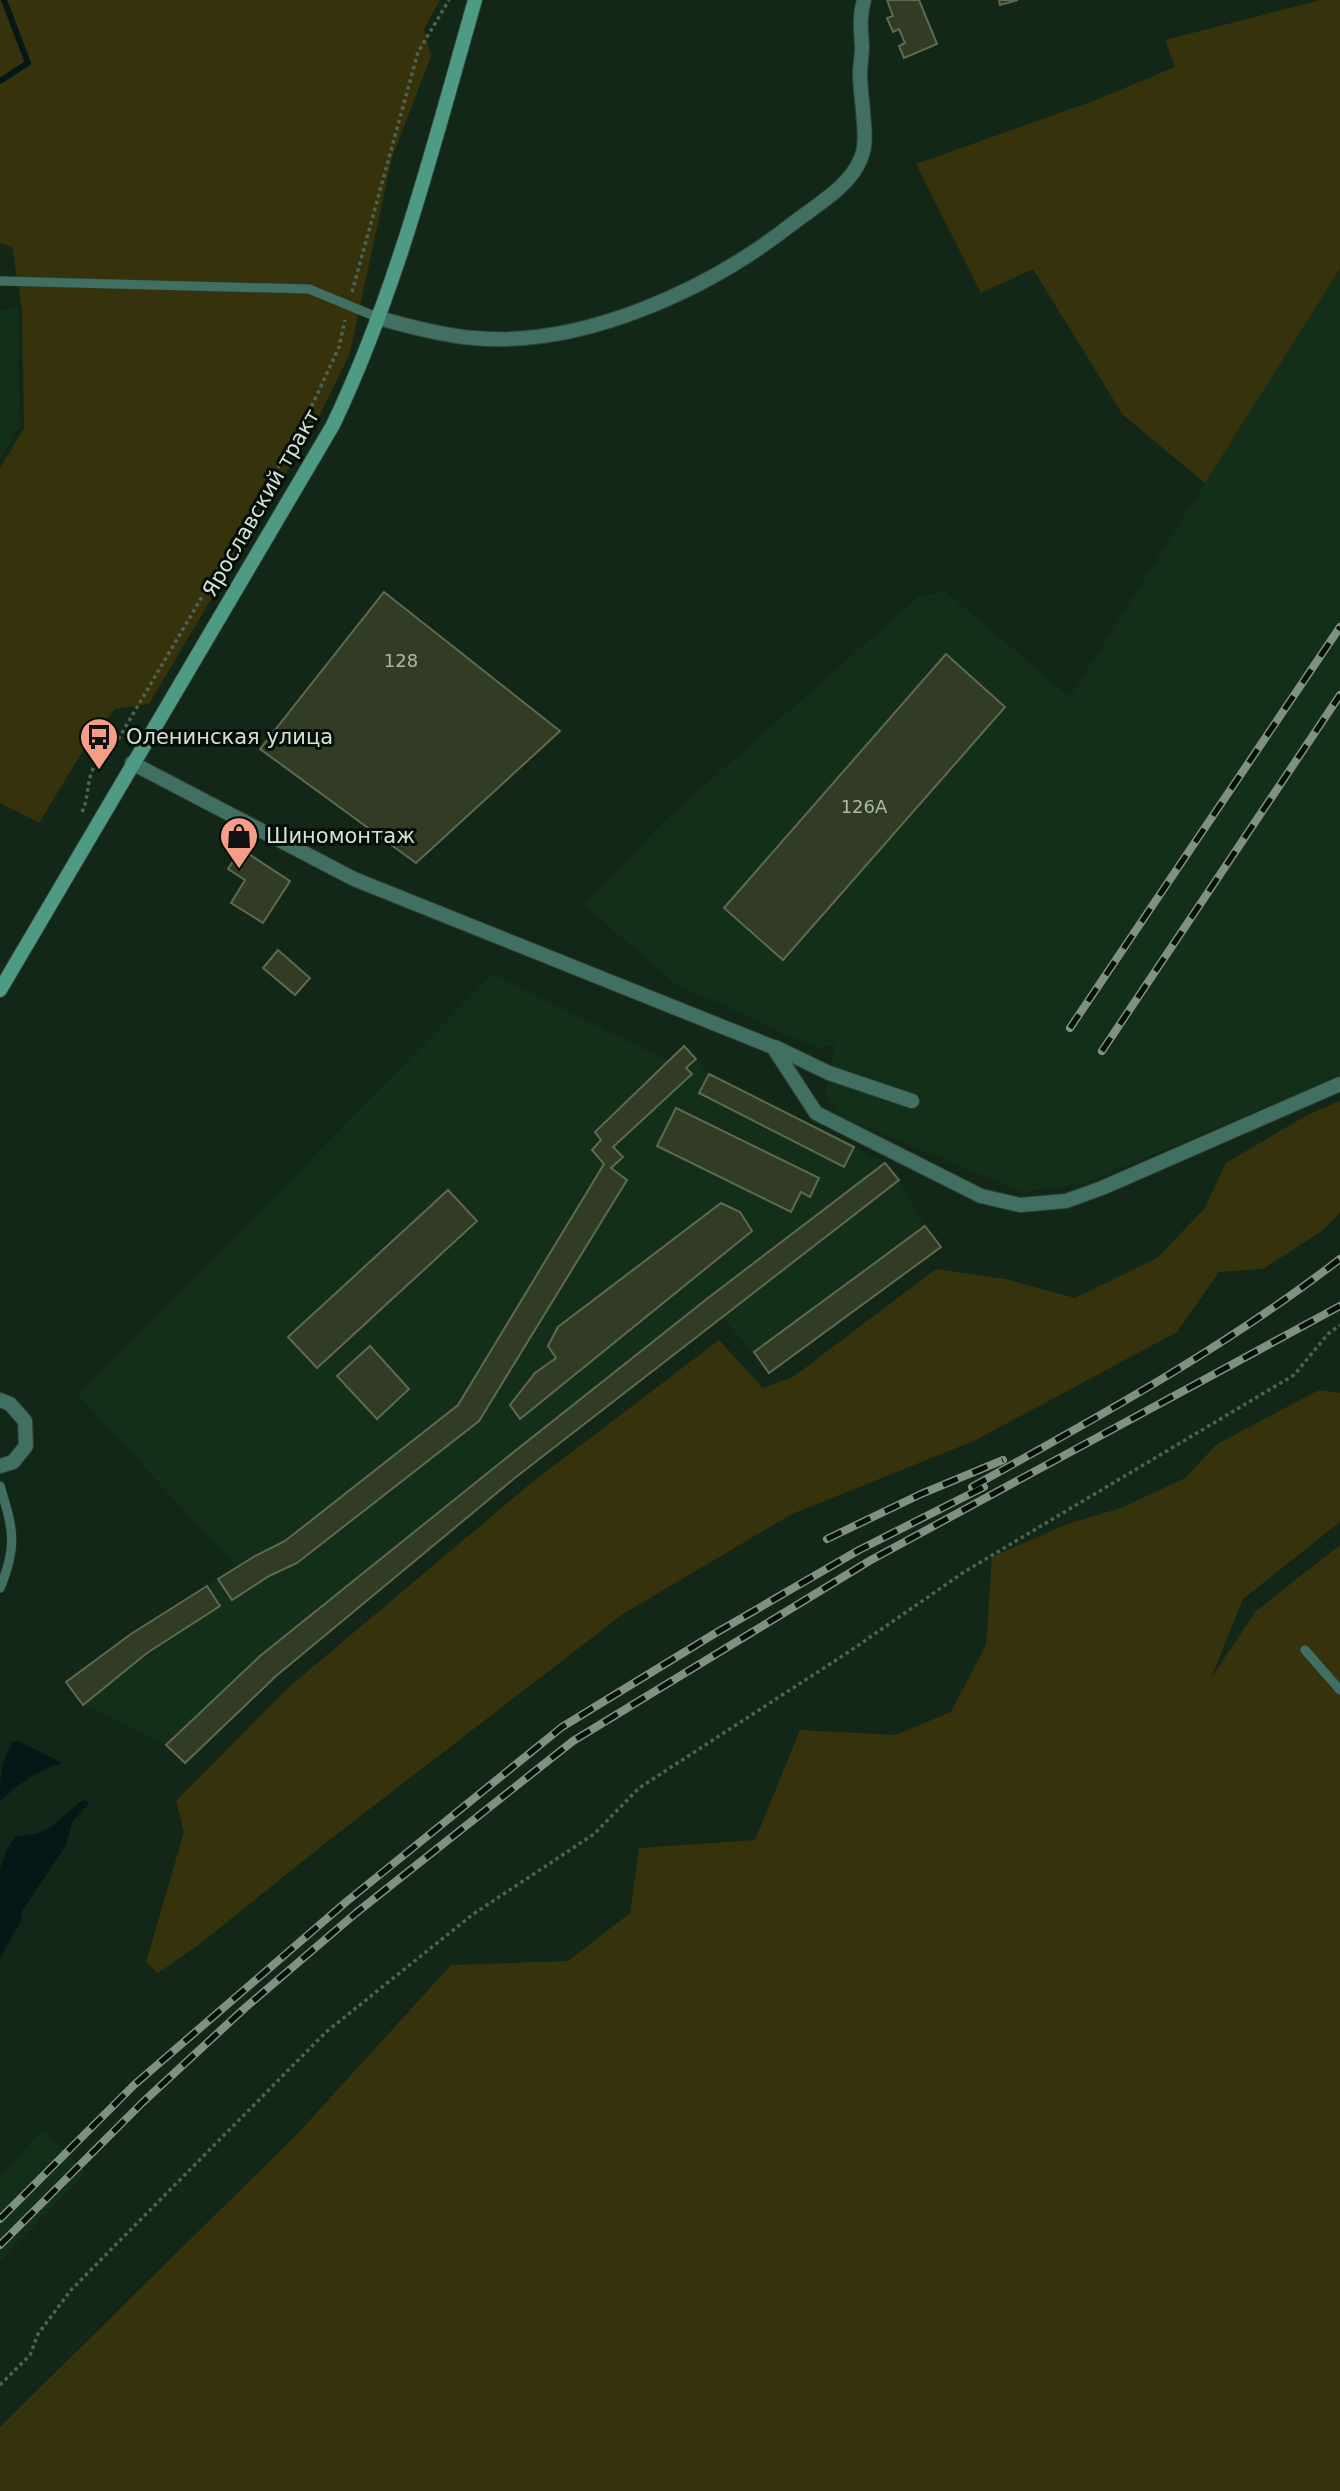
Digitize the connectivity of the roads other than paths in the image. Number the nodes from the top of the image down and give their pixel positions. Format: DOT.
graph roads {
  1 [pos="475,0"];
  2 [pos="864,0"];
  3 [pos="0,281"];
  4 [pos="379,318"];
  5 [pos="132,764"];
  6 [pos="0,990"];
  7 [pos="773,1046"];
  8 [pos="1340,1084"];
  9 [pos="912,1101"];
  10 [pos="0,1400"];
  11 [pos="0,1465"];
  12 [pos="0,1486"];
  13 [pos="0,1588"];
  14 [pos="1304,1650"];
  15 [pos="1340,1690"];
  1 -- 4 [label="street, Ярославский тракт"];
  2 -- 4 [label="street"];
  3 -- 4 [label="lane"];
  4 -- 5 [label="street, Ярославский тракт"];
  5 -- 6 [label="street, Ярославский тракт"];
  5 -- 7 [label="street"];
  7 -- 8 [label="street"];
  7 -- 9 [label="street"];
  10 -- 11 [label="street"];
  12 -- 13 [label="lane"];
  14 -- 15 [label="lane"];
}
